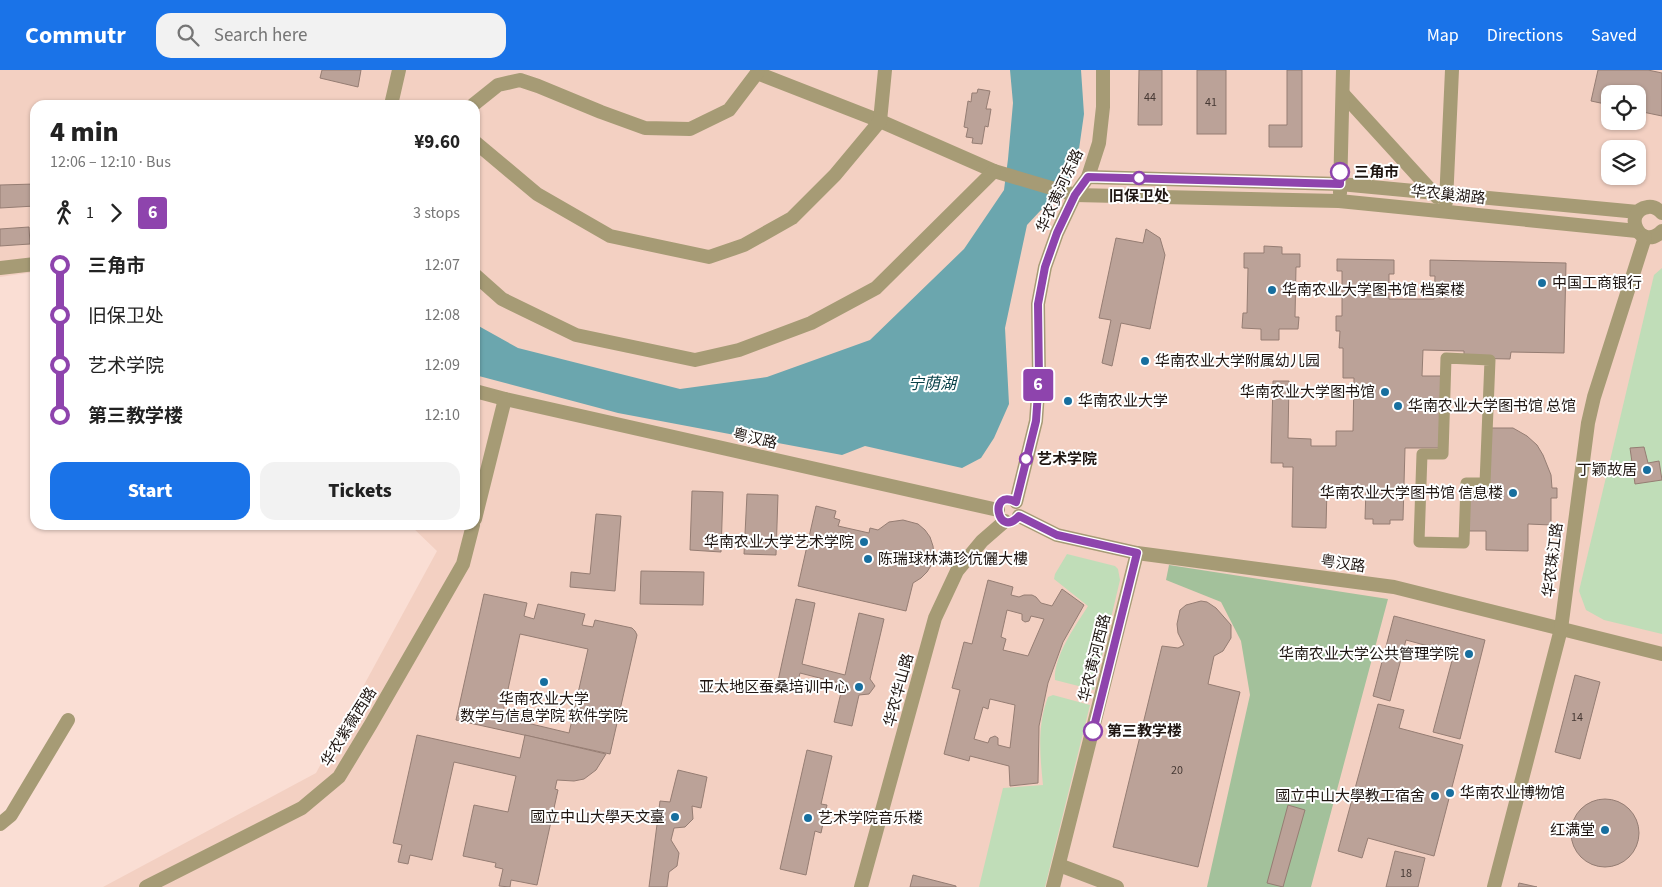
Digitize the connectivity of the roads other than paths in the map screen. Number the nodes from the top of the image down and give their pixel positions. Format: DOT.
graph roads {
  1 [pos="399,70"];
  2 [pos="885,70"];
  3 [pos="1103,70"];
  4 [pos="1343,70"];
  5 [pos="1452,70"];
  6 [pos="758,71"];
  7 [pos="1343,94"];
  8 [pos="392,100"];
  9 [pos="479,100"];
  10 [pos="880,121"];
  11 [pos="480,146"];
  12 [pos="994,171"];
  13 [pos="1088,177"];
  14 [pos="1340,184"];
  15 [pos="1441,193"];
  16 [pos="1075,195"];
  17 [pos="1339,201"];
  18 [pos="1660,207"];
  19 [pos="1446,212"];
  20 [pos="1638,212"];
  21 [pos="1662,232"];
  22 [pos="1641,234"];
  23 [pos="30,265"];
  24 [pos="0,268"];
  25 [pos="480,279"];
  26 [pos="480,392"];
  27 [pos="505,399"];
  28 [pos="480,498"];
  29 [pos="1016,502"];
  30 [pos="1002,515"];
  31 [pos="1019,516"];
  32 [pos="472,530"];
  33 [pos="1419,542"];
  34 [pos="1137,553"];
  35 [pos="1561,629"];
  36 [pos="1662,654"];
  37 [pos="68,720"];
  38 [pos="0,824"];
  39 [pos="1059,866"];
  40 [pos="146,887"];
  41 [pos="861,887"];
  42 [pos="1053,887"];
  43 [pos="1117,887"];
  44 [pos="1494,887"];
  1 -- 8 [label="street"];
  2 -- 10 [label="street"];
  3 -- 13 [label="street, 华农黄河东路"];
  4 -- 7 [label="street"];
  5 -- 15 [label="street"];
  6 -- 9 [label="street"];
  6 -- 10 [label="street, 华农巢湖路"];
  7 -- 14 [label="street"];
  7 -- 15 [label="street"];
  10 -- 11 [label="street"];
  10 -- 12 [label="street, 华农巢湖路"];
  12 -- 16 [label="street, 华农巢湖路"];
  12 -- 25 [label="street"];
  13 -- 14 [label="street, 华农巢湖路"];
  13 -- 16 [label="street, 华农黄河东路"];
  14 -- 15 [label="street, 华农巢湖路"];
  14 -- 17 [label="street"];
  15 -- 19 [label="street"];
  15 -- 20 [label="street, 华农巢湖路"];
  16 -- 17 [label="street, 华农巢湖路"];
  16 -- 29 [label="street, 华农黄河东路"];
  17 -- 19 [label="street, 华农巢湖路"];
  18 -- 20 [label="street, 华农巢湖路"];
  19 -- 22 [label="street, 华农巢湖路"];
  20 -- 22 [label="street, 华农珠江路"];
  21 -- 22 [label="street"];
  22 -- 35 [label="street, 华农珠江路"];
  23 -- 24 [label="street"];
  26 -- 27 [label="street, 粤汉路"];
  27 -- 28 [label="street"];
  27 -- 30 [label="street, 粤汉路"];
  29 -- 30 [label="street"];
  29 -- 31 [label="street"];
  30 -- 31 [label="street"];
  30 -- 41 [label="street, 华农华山路"];
  31 -- 34 [label="street, 粤汉路"];
  32 -- 40 [label="street, 华农紫薇西路"];
  33 -- 33 [label="street"];
  34 -- 35 [label="street, 粤汉路"];
  34 -- 39 [label="street, 华农黄河西路"];
  35 -- 36 [label="street, 粤汉路"];
  35 -- 44 [label="street, 华农珠江路"];
  37 -- 38 [label="street"];
  39 -- 42 [label="street, 华农黄河西路"];
  39 -- 43 [label="street"];
}
